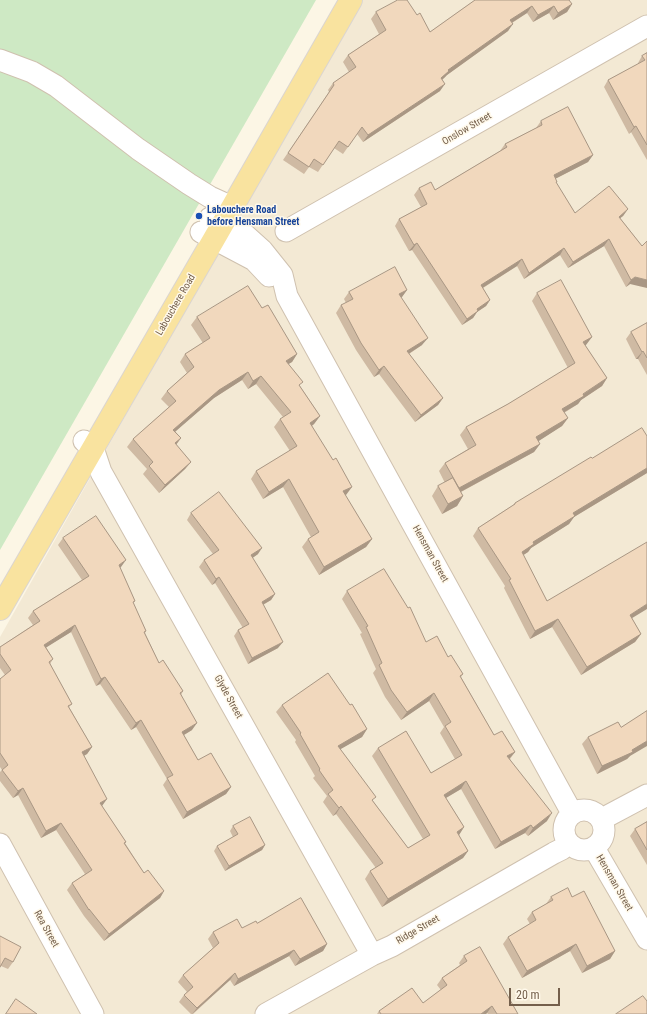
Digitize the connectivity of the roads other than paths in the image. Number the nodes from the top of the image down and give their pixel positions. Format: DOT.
graph roads {
  1 [pos="337,0"];
  2 [pos="351,0"];
  3 [pos="647,26"];
  4 [pos="0,60"];
  5 [pos="216,220"];
  6 [pos="286,231"];
  7 [pos="89,444"];
  8 [pos="0,584"];
  9 [pos="0,609"];
  10 [pos="647,795"];
  11 [pos="572,813"];
  12 [pos="602,820"];
  13 [pos="567,842"];
  14 [pos="0,844"];
  15 [pos="594,848"];
  16 [pos="647,939"];
  17 [pos="372,955"];
  18 [pos="93,1014"];
  19 [pos="266,1014"];
  1 -- 5 [label="main road, Labouchere Road"];
  2 -- 5 [label="main road, Labouchere Road"];
  3 -- 6 [label="street, Onslow Street"];
  4 -- 5 [label="street, Hensman Street"];
  5 -- 7 [label="main road, Labouchere Road"];
  5 -- 11 [label="street, Hensman Street"];
  7 -- 8 [label="main road, Labouchere Road"];
  7 -- 9 [label="main road, Labouchere Road"];
  7 -- 17 [label="street, Glyde Street"];
  10 -- 12 [label="street"];
  11 -- 12 [label="street"];
  11 -- 13 [label="street"];
  12 -- 15 [label="street, Hensman Street"];
  13 -- 15 [label="street, Hensman Street"];
  13 -- 17 [label="street, Ridge Street"];
  14 -- 18 [label="street, Rea Street"];
  15 -- 16 [label="street, Hensman Street"];
  17 -- 19 [label="street, Ridge Street"];
}
